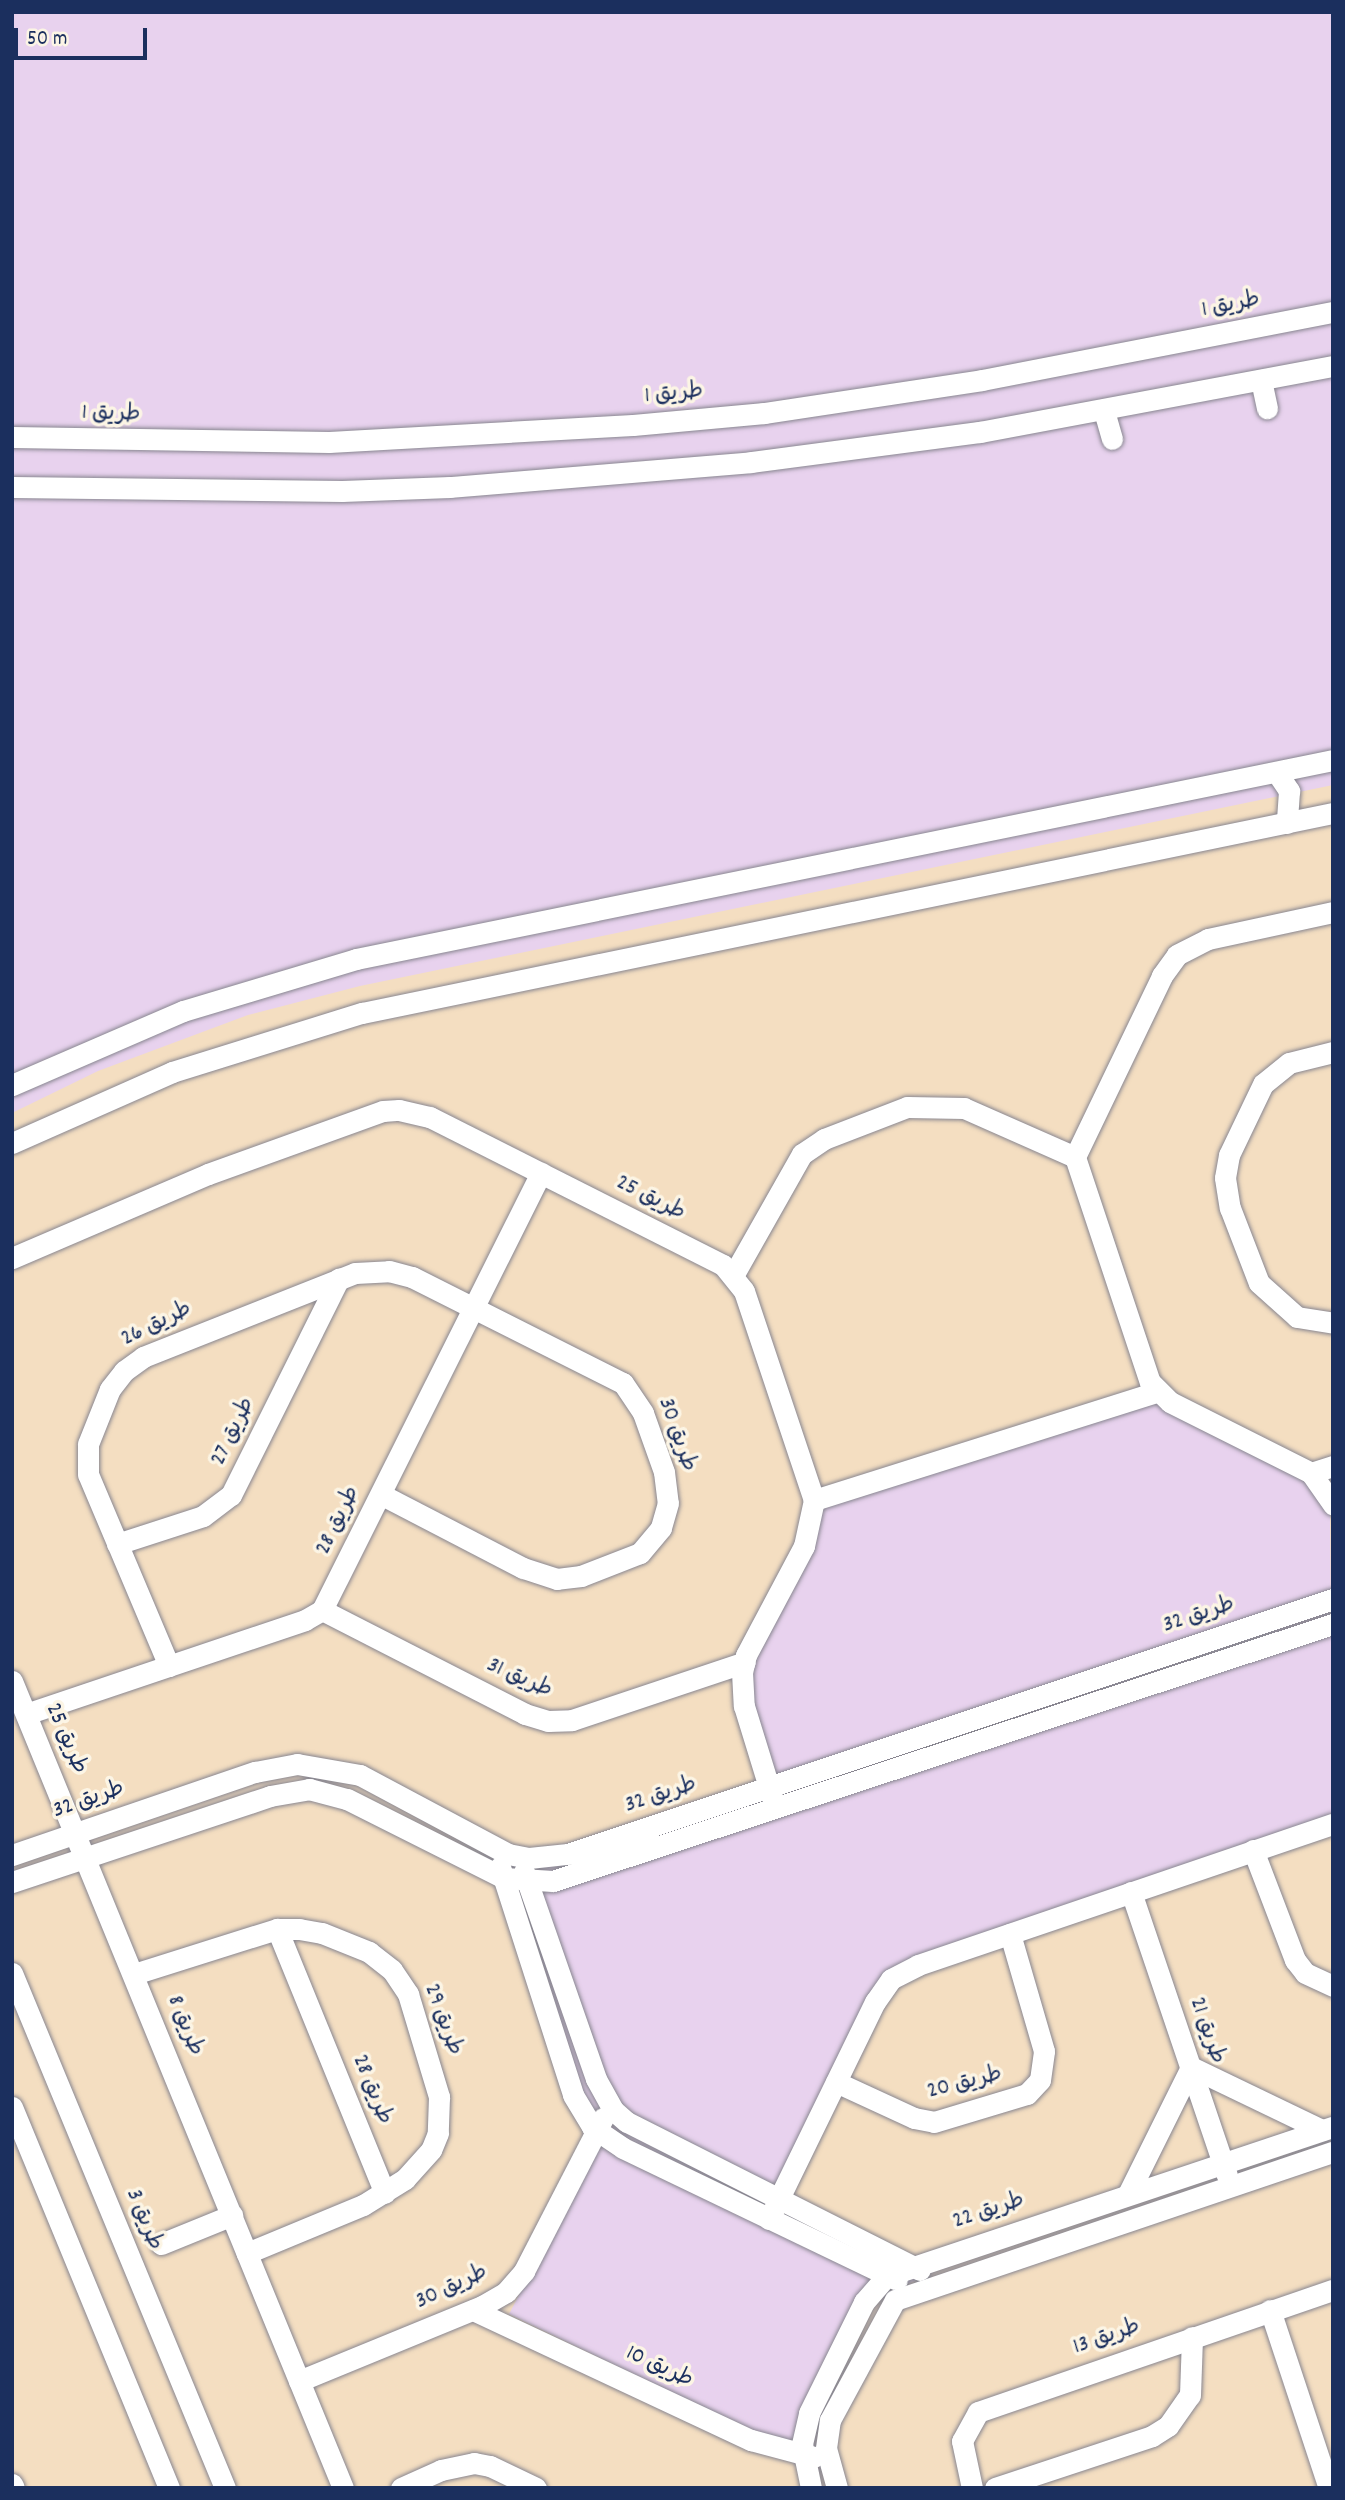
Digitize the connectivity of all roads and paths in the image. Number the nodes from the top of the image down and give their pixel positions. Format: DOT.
graph roads {
  1 [pos="1333,300"];
  2 [pos="1322,314"];
  3 [pos="1333,366"];
  4 [pos="1261,380"];
  5 [pos="1268,408"];
  6 [pos="1104,411"];
  7 [pos="12,436"];
  8 [pos="1112,439"];
  9 [pos="12,487"];
  10 [pos="1333,760"];
  11 [pos="1278,773"];
  12 [pos="1333,813"];
  13 [pos="1287,823"];
  14 [pos="1333,912"];
  15 [pos="1333,1052"];
  16 [pos="12,1085"];
  17 [pos="12,1143"];
  18 [pos="1075,1157"];
  19 [pos="541,1173"];
  20 [pos="12,1258"];
  21 [pos="734,1274"];
  22 [pos="339,1278"];
  23 [pos="474,1307"];
  24 [pos="1333,1323"];
  25 [pos="1157,1392"];
  26 [pos="1333,1466"];
  27 [pos="1311,1473"];
  28 [pos="382,1495"];
  29 [pos="814,1500"];
  30 [pos="1333,1505"];
  31 [pos="117,1544"];
  32 [pos="1333,1599"];
  33 [pos="322,1610"];
  34 [pos="1333,1624"];
  35 [pos="745,1662"];
  36 [pos="169,1666"];
  37 [pos="12,1681"];
  38 [pos="26,1714"];
  39 [pos="769,1787"];
  40 [pos="776,1809"];
  41 [pos="1333,1824"];
  42 [pos="77,1833"];
  43 [pos="494,1848"];
  44 [pos="1253,1850"];
  45 [pos="12,1855"];
  46 [pos="519,1856"];
  47 [pos="87,1857"];
  48 [pos="504,1878"];
  49 [pos="12,1881"];
  50 [pos="528,1882"];
  51 [pos="1131,1892"];
  52 [pos="277,1929"];
  53 [pos="1010,1934"];
  54 [pos="12,1973"];
  55 [pos="134,1974"];
  56 [pos="1333,1986"];
  57 [pos="1191,2067"];
  58 [pos="836,2082"];
  59 [pos="609,2105"];
  60 [pos="12,2107"];
  61 [pos="1327,2129"];
  62 [pos="596,2130"];
  63 [pos="1333,2152"];
  64 [pos="1223,2163"];
  65 [pos="1230,2186"];
  66 [pos="386,2193"];
  67 [pos="1128,2194"];
  68 [pos="780,2197"];
  69 [pos="232,2215"];
  70 [pos="769,2219"];
  71 [pos="161,2244"];
  72 [pos="247,2253"];
  73 [pos="914,2265"];
  74 [pos="887,2276"];
  75 [pos="928,2287"];
  76 [pos="1333,2290"];
  77 [pos="473,2310"];
  78 [pos="1270,2310"];
  79 [pos="1192,2337"];
  80 [pos="299,2381"];
  81 [pos="803,2456"];
  82 [pos="827,2457"];
  83 [pos="500,2478"];
  84 [pos="169,2488"];
  85 [pos="225,2488"];
  86 [pos="343,2488"];
  87 [pos="401,2488"];
  88 [pos="536,2488"];
  89 [pos="811,2488"];
  90 [pos="836,2488"];
  91 [pos="972,2488"];
  92 [pos="995,2488"];
  93 [pos="1329,2488"];
  1 -- 2 [label="street"];
  2 -- 7 [label="street, طريق 1"];
  3 -- 4 [label="street"];
  4 -- 5 [label="street"];
  4 -- 6 [label="street"];
  6 -- 8 [label="street"];
  6 -- 9 [label="street"];
  10 -- 11 [label="street"];
  11 -- 13 [label="street"];
  11 -- 16 [label="street"];
  12 -- 13 [label="street"];
  13 -- 17 [label="street"];
  14 -- 18 [label="street"];
  15 -- 24 [label="street"];
  18 -- 21 [label="street"];
  18 -- 25 [label="street"];
  19 -- 20 [label="street, طريق 25"];
  19 -- 21 [label="street, طريق 25"];
  19 -- 23 [label="street, طريق 28"];
  21 -- 29 [label="street"];
  22 -- 23 [label="street, طريق 26"];
  22 -- 31 [label="street, طريق 27"];
  22 -- 31 [label="street, طريق 26"];
  23 -- 28 [label="street, طريق 28"];
  23 -- 28 [label="street, طريق 30"];
  25 -- 27 [label="street"];
  25 -- 29 [label="street"];
  26 -- 27 [label="street"];
  27 -- 30 [label="street"];
  28 -- 33 [label="street, طريق 28"];
  29 -- 35 [label="street"];
  31 -- 36 [label="street, طريق 26"];
  32 -- 39 [label="street, طريق 32"];
  33 -- 35 [label="street, طريق 31"];
  33 -- 36 [label="street"];
  34 -- 40 [label="street"];
  35 -- 39 [label="street"];
  36 -- 38 [label="street"];
  37 -- 38 [label="street, طريق 25"];
  38 -- 42 [label="street, طريق 25"];
  39 -- 40 [label="street"];
  39 -- 46 [label="street, طريق 32"];
  40 -- 50 [label="street"];
  41 -- 44 [label="street"];
  42 -- 43 [label="street, طريق 32"];
  42 -- 45 [label="street, طريق 32"];
  42 -- 47 [label="street, طريق 25"];
  43 -- 46 [label="street, طريق 32"];
  43 -- 48 [label="street"];
  44 -- 51 [label="street"];
  44 -- 56 [label="street"];
  46 -- 50 [label="street"];
  47 -- 48 [label="street"];
  47 -- 49 [label="street"];
  47 -- 55 [label="street, طريق 8"];
  48 -- 50 [label="street"];
  48 -- 62 [label="street"];
  50 -- 59 [label="street"];
  51 -- 53 [label="street"];
  51 -- 57 [label="street, طريق 21"];
  52 -- 55 [label="street, طريق 29"];
  52 -- 66 [label="street, طريق 28"];
  52 -- 66 [label="street, طريق 29"];
  53 -- 58 [label="street"];
  53 -- 58 [label="street, طريق 20"];
  54 -- 85 [label="street, طريق 3"];
  55 -- 69 [label="street, طريق 8"];
  57 -- 61 [label="street"];
  57 -- 64 [label="street, طريق 21"];
  57 -- 67 [label="street"];
  58 -- 68 [label="street"];
  59 -- 62 [label="street, طريق 30"];
  59 -- 68 [label="street"];
  60 -- 84 [label="street"];
  61 -- 64 [label="street, طريق 22"];
  62 -- 70 [label="street"];
  62 -- 77 [label="street, طريق 30"];
  63 -- 65 [label="street"];
  64 -- 65 [label="street, طريق 21"];
  64 -- 67 [label="street, طريق 22"];
  65 -- 75 [label="street"];
  66 -- 72 [label="street, طريق 29"];
  67 -- 73 [label="street, طريق 22"];
  68 -- 70 [label="street"];
  68 -- 73 [label="street"];
  69 -- 71 [label="street"];
  69 -- 72 [label="street, طريق 8"];
  70 -- 74 [label="street"];
  72 -- 80 [label="street, طريق 8"];
  73 -- 74 [label="street, طريق 22"];
  73 -- 75 [label="street"];
  74 -- 75 [label="street"];
  74 -- 81 [label="street, طريق 22"];
  75 -- 82 [label="street"];
  76 -- 78 [label="street, طريق 13"];
  77 -- 80 [label="street, طريق 30"];
  77 -- 81 [label="street, طريق 10"];
  78 -- 79 [label="street, طريق 13"];
  78 -- 93 [label="street"];
  79 -- 91 [label="street, طريق 13"];
  79 -- 92 [label="street"];
  80 -- 86 [label="street, طريق 8"];
  81 -- 82 [label="street, طريق 10"];
  81 -- 89 [label="street, طريق 22"];
  82 -- 90 [label="street"];
  83 -- 87 [label="street"];
  83 -- 88 [label="street"];
}
